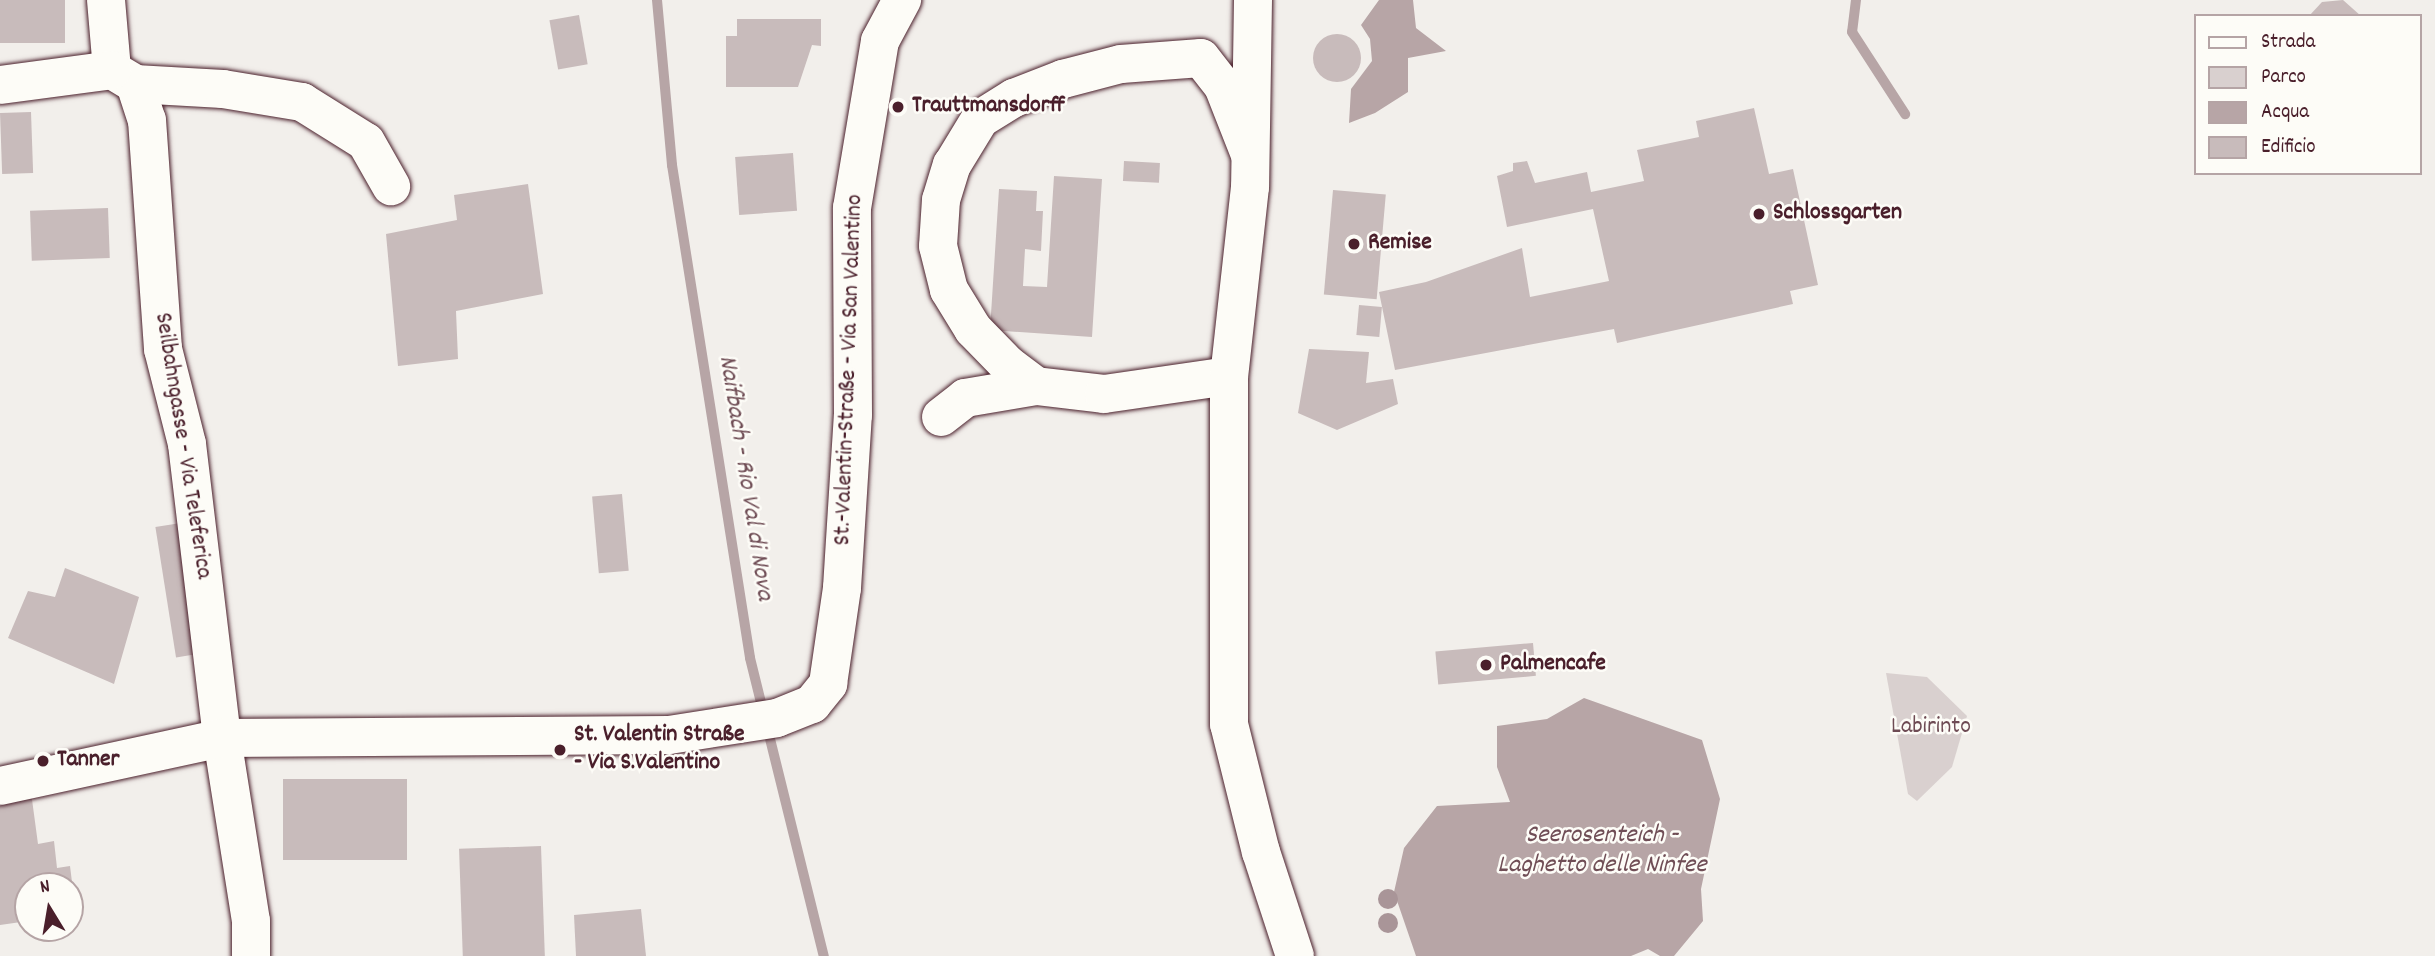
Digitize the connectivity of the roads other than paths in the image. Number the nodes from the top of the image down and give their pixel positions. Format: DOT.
graph roads {
  1 [pos="106,0"];
  2 [pos="902,0"];
  3 [pos="1253,0"];
  4 [pos="123,77"];
  5 [pos="0,85"];
  6 [pos="1250,155"];
  7 [pos="391,186"];
  8 [pos="1229,376"];
  9 [pos="1036,386"];
  10 [pos="941,417"];
  11 [pos="222,737"];
  12 [pos="0,786"];
  13 [pos="251,956"];
  14 [pos="1295,956"];
  1 -- 4 [label="street, Seilbahngasse - Via Teleferica"];
  2 -- 11 [label="street, St.-Valentin-Straße - Via San Valentino"];
  3 -- 6 [label="street"];
  4 -- 5 [label="street"];
  4 -- 7 [label="street"];
  4 -- 11 [label="street, Seilbahngasse - Via Teleferica"];
  6 -- 8 [label="street"];
  6 -- 9 [label="street"];
  8 -- 9 [label="street"];
  8 -- 14 [label="street"];
  9 -- 10 [label="street"];
  11 -- 12 [label="street, St.-Valentin-Straße - Via San Valentino"];
  11 -- 13 [label="street, Seilbahngasse - Via Teleferica"];
}
